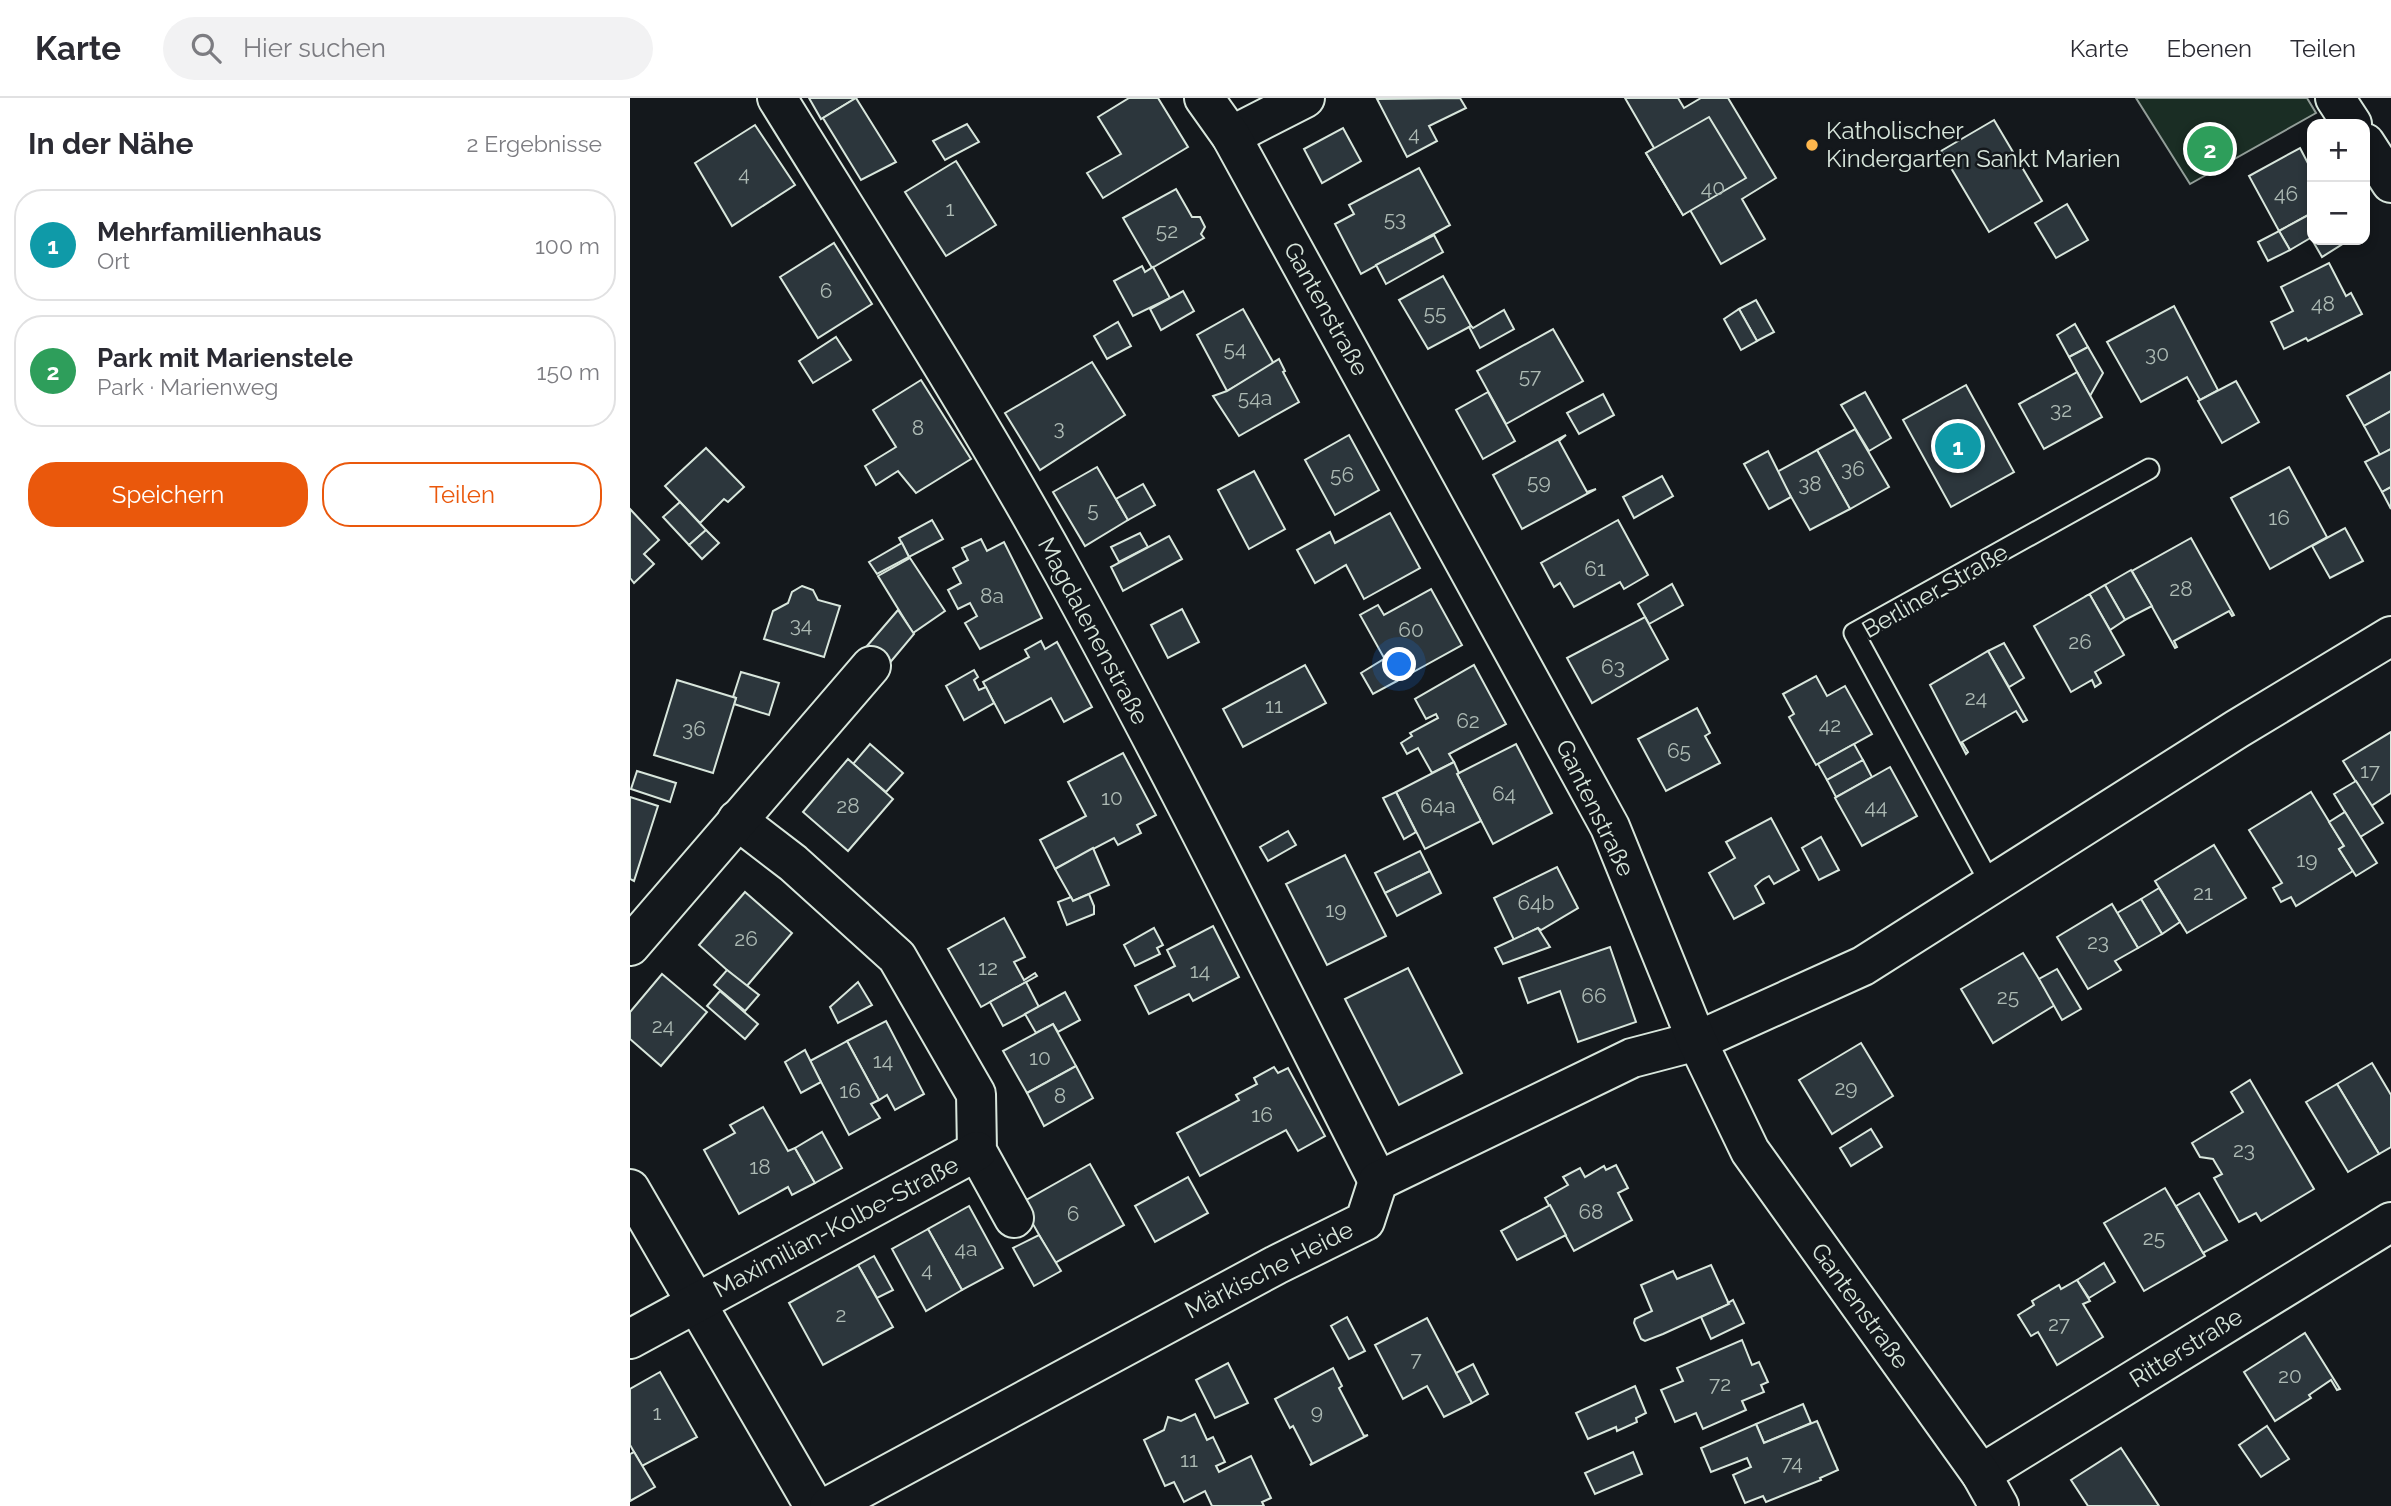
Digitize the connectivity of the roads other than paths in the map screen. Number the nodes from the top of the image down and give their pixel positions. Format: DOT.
graph roads {
  1 [pos="777,98"];
  2 [pos="1204,98"];
  3 [pos="1305,98"];
  4 [pos="2334,98"];
  5 [pos="2349,119"];
  6 [pos="1231,136"];
  7 [pos="2370,152"];
  8 [pos="2391,183"];
  9 [pos="2149,469"];
  10 [pos="2391,636"];
  11 [pos="871,666"];
  12 [pos="737,820"];
  13 [pos="1990,883"];
  14 [pos="630,946"];
  15 [pos="1697,1041"];
  16 [pos="977,1150"];
  17 [pos="1378,1181"];
  18 [pos="630,1189"];
  19 [pos="1014,1218"];
  20 [pos="2391,1222"];
  21 [pos="695,1303"];
  22 [pos="630,1339"];
  23 [pos="1990,1490"];
  24 [pos="814,1506"];
  25 [pos="829,1506"];
  1 -- 17 [label="street, Magdalenenstraße"];
  2 -- 6 [label="street, Gantenstraße"];
  3 -- 6 [label="street"];
  4 -- 5 [label="street"];
  6 -- 15 [label="street, Gantenstraße"];
  7 -- 8 [label="street"];
  9 -- 13 [label="lane, Berliner Straße"];
  10 -- 13 [label="street"];
  11 -- 12 [label="street"];
  12 -- 14 [label="street"];
  12 -- 16 [label="street, Maximilian-Kolbe-Straße"];
  13 -- 15 [label="street"];
  15 -- 17 [label="street"];
  15 -- 23 [label="street, Gantenstraße"];
  16 -- 19 [label="street, Maximilian-Kolbe-Straße"];
  16 -- 21 [label="street, Maximilian-Kolbe-Straße"];
  17 -- 25 [label="street, Märkische Heide"];
  18 -- 21 [label="street, Maximilian-Kolbe-Straße"];
  20 -- 23 [label="street, Ritterstraße"];
  21 -- 22 [label="street, Maximilian-Kolbe-Straße"];
  21 -- 24 [label="street, Maximilian-Kolbe-Straße"];
}
